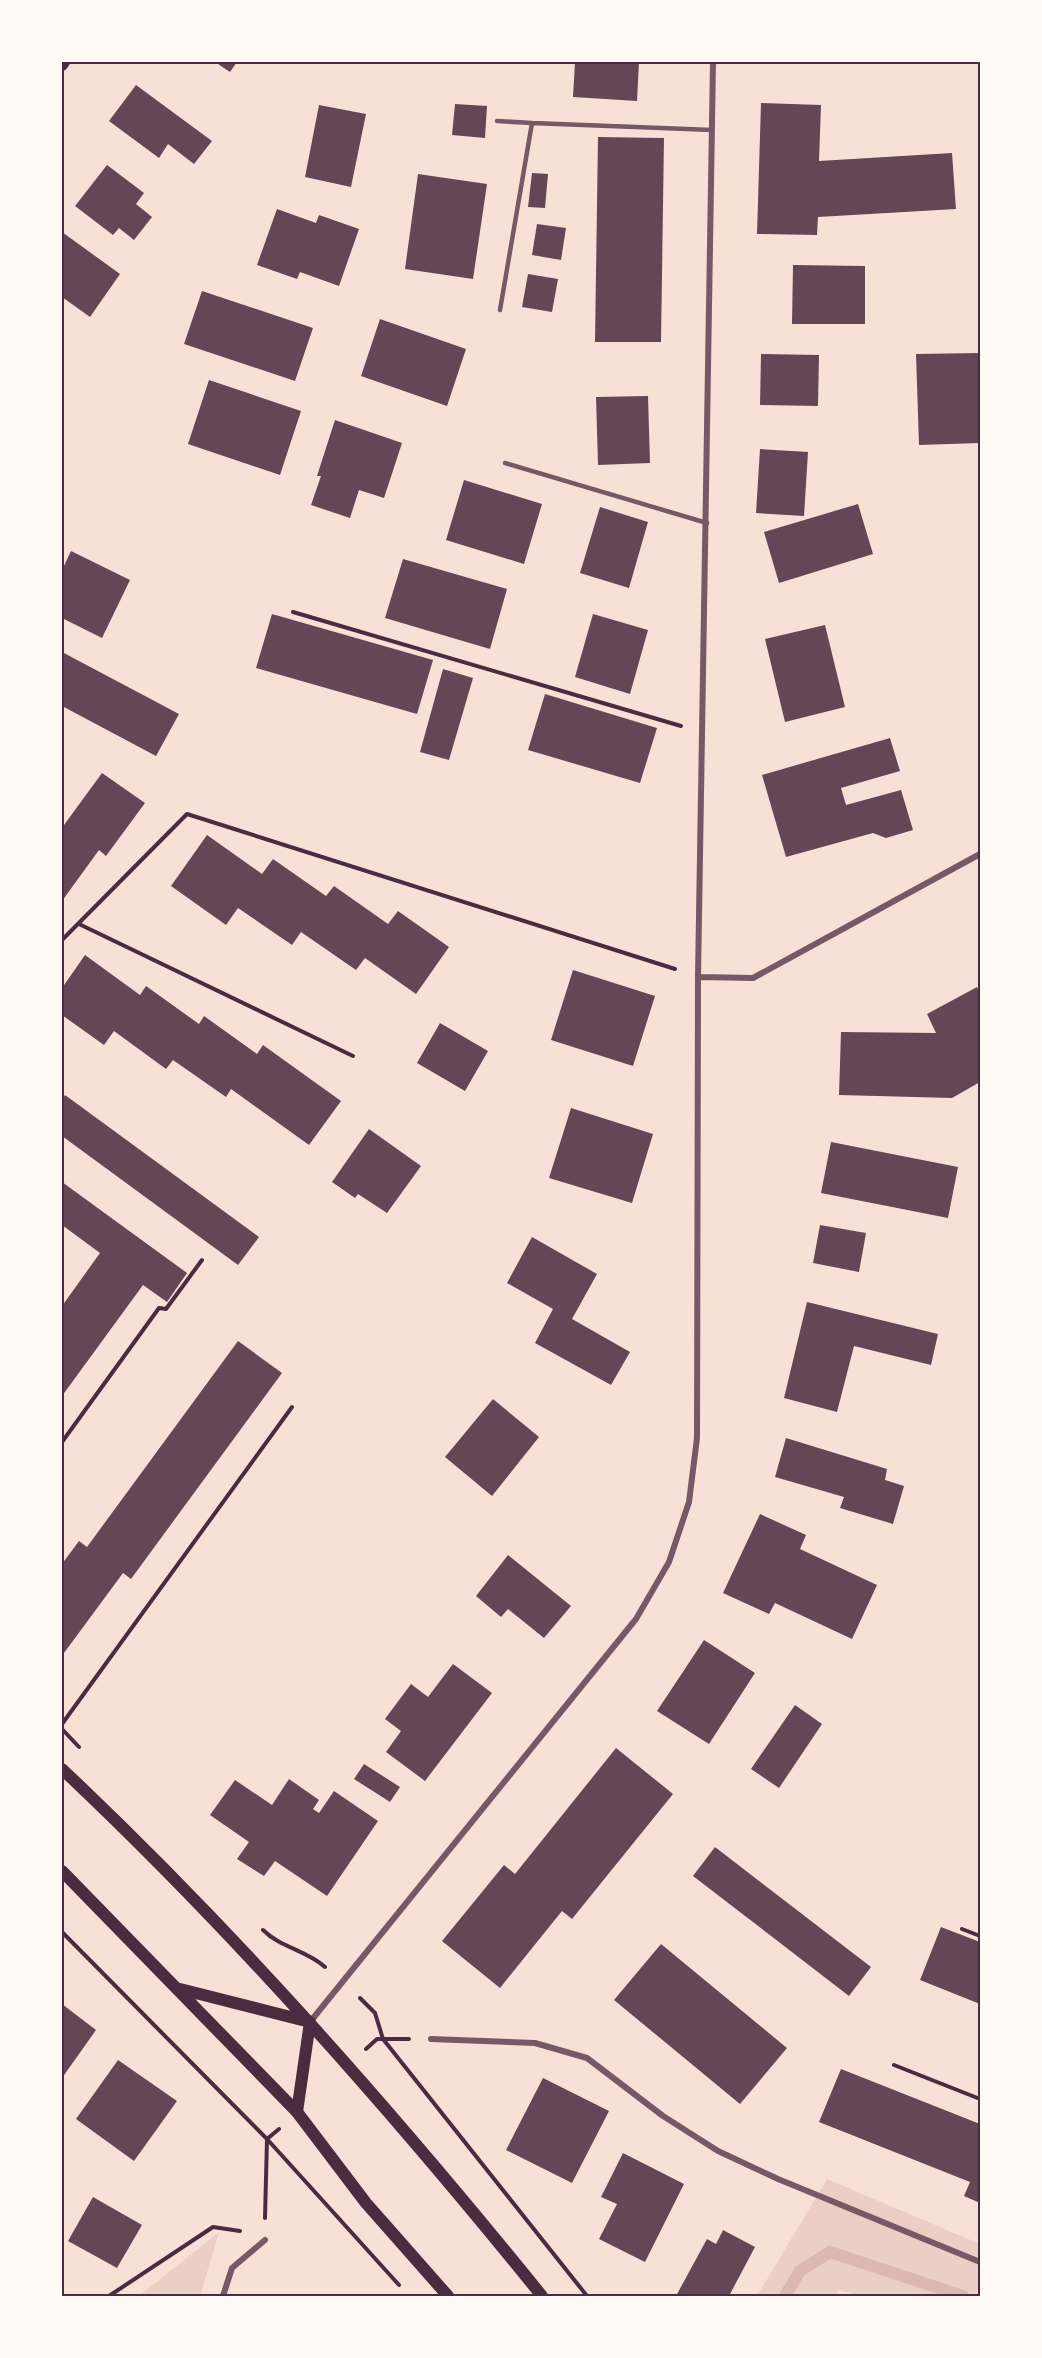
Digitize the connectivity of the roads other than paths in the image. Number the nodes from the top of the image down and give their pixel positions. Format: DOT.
graph roads {
  1 [pos="713,62"];
  2 [pos="497,121"];
  3 [pos="532,123"];
  4 [pos="712,130"];
  5 [pos="500,310"];
  6 [pos="505,463"];
  7 [pos="707,523"];
  8 [pos="981,854"];
  9 [pos="698,977"];
  10 [pos="62,1769"];
  11 [pos="62,1871"];
  12 [pos="175,1988"];
  13 [pos="310,2022"];
  14 [pos="431,2039"];
  15 [pos="297,2112"];
  16 [pos="266,2240"];
  17 [pos="981,2262"];
  18 [pos="223,2296"];
  19 [pos="448,2296"];
  20 [pos="542,2296"];
  1 -- 4 [label="street"];
  2 -- 3 [label="lane"];
  3 -- 4 [label="lane"];
  3 -- 5 [label="lane"];
  4 -- 7 [label="street"];
  6 -- 7 [label="lane"];
  7 -- 9 [label="street"];
  8 -- 9 [label="street"];
  9 -- 13 [label="street"];
  10 -- 13 [label="main road"];
  11 -- 12 [label="main road"];
  12 -- 13 [label="main road"];
  12 -- 15 [label="main road"];
  13 -- 15 [label="main road"];
  13 -- 20 [label="main road"];
  14 -- 17 [label="street"];
  15 -- 19 [label="main road"];
  16 -- 18 [label="street"];
}
